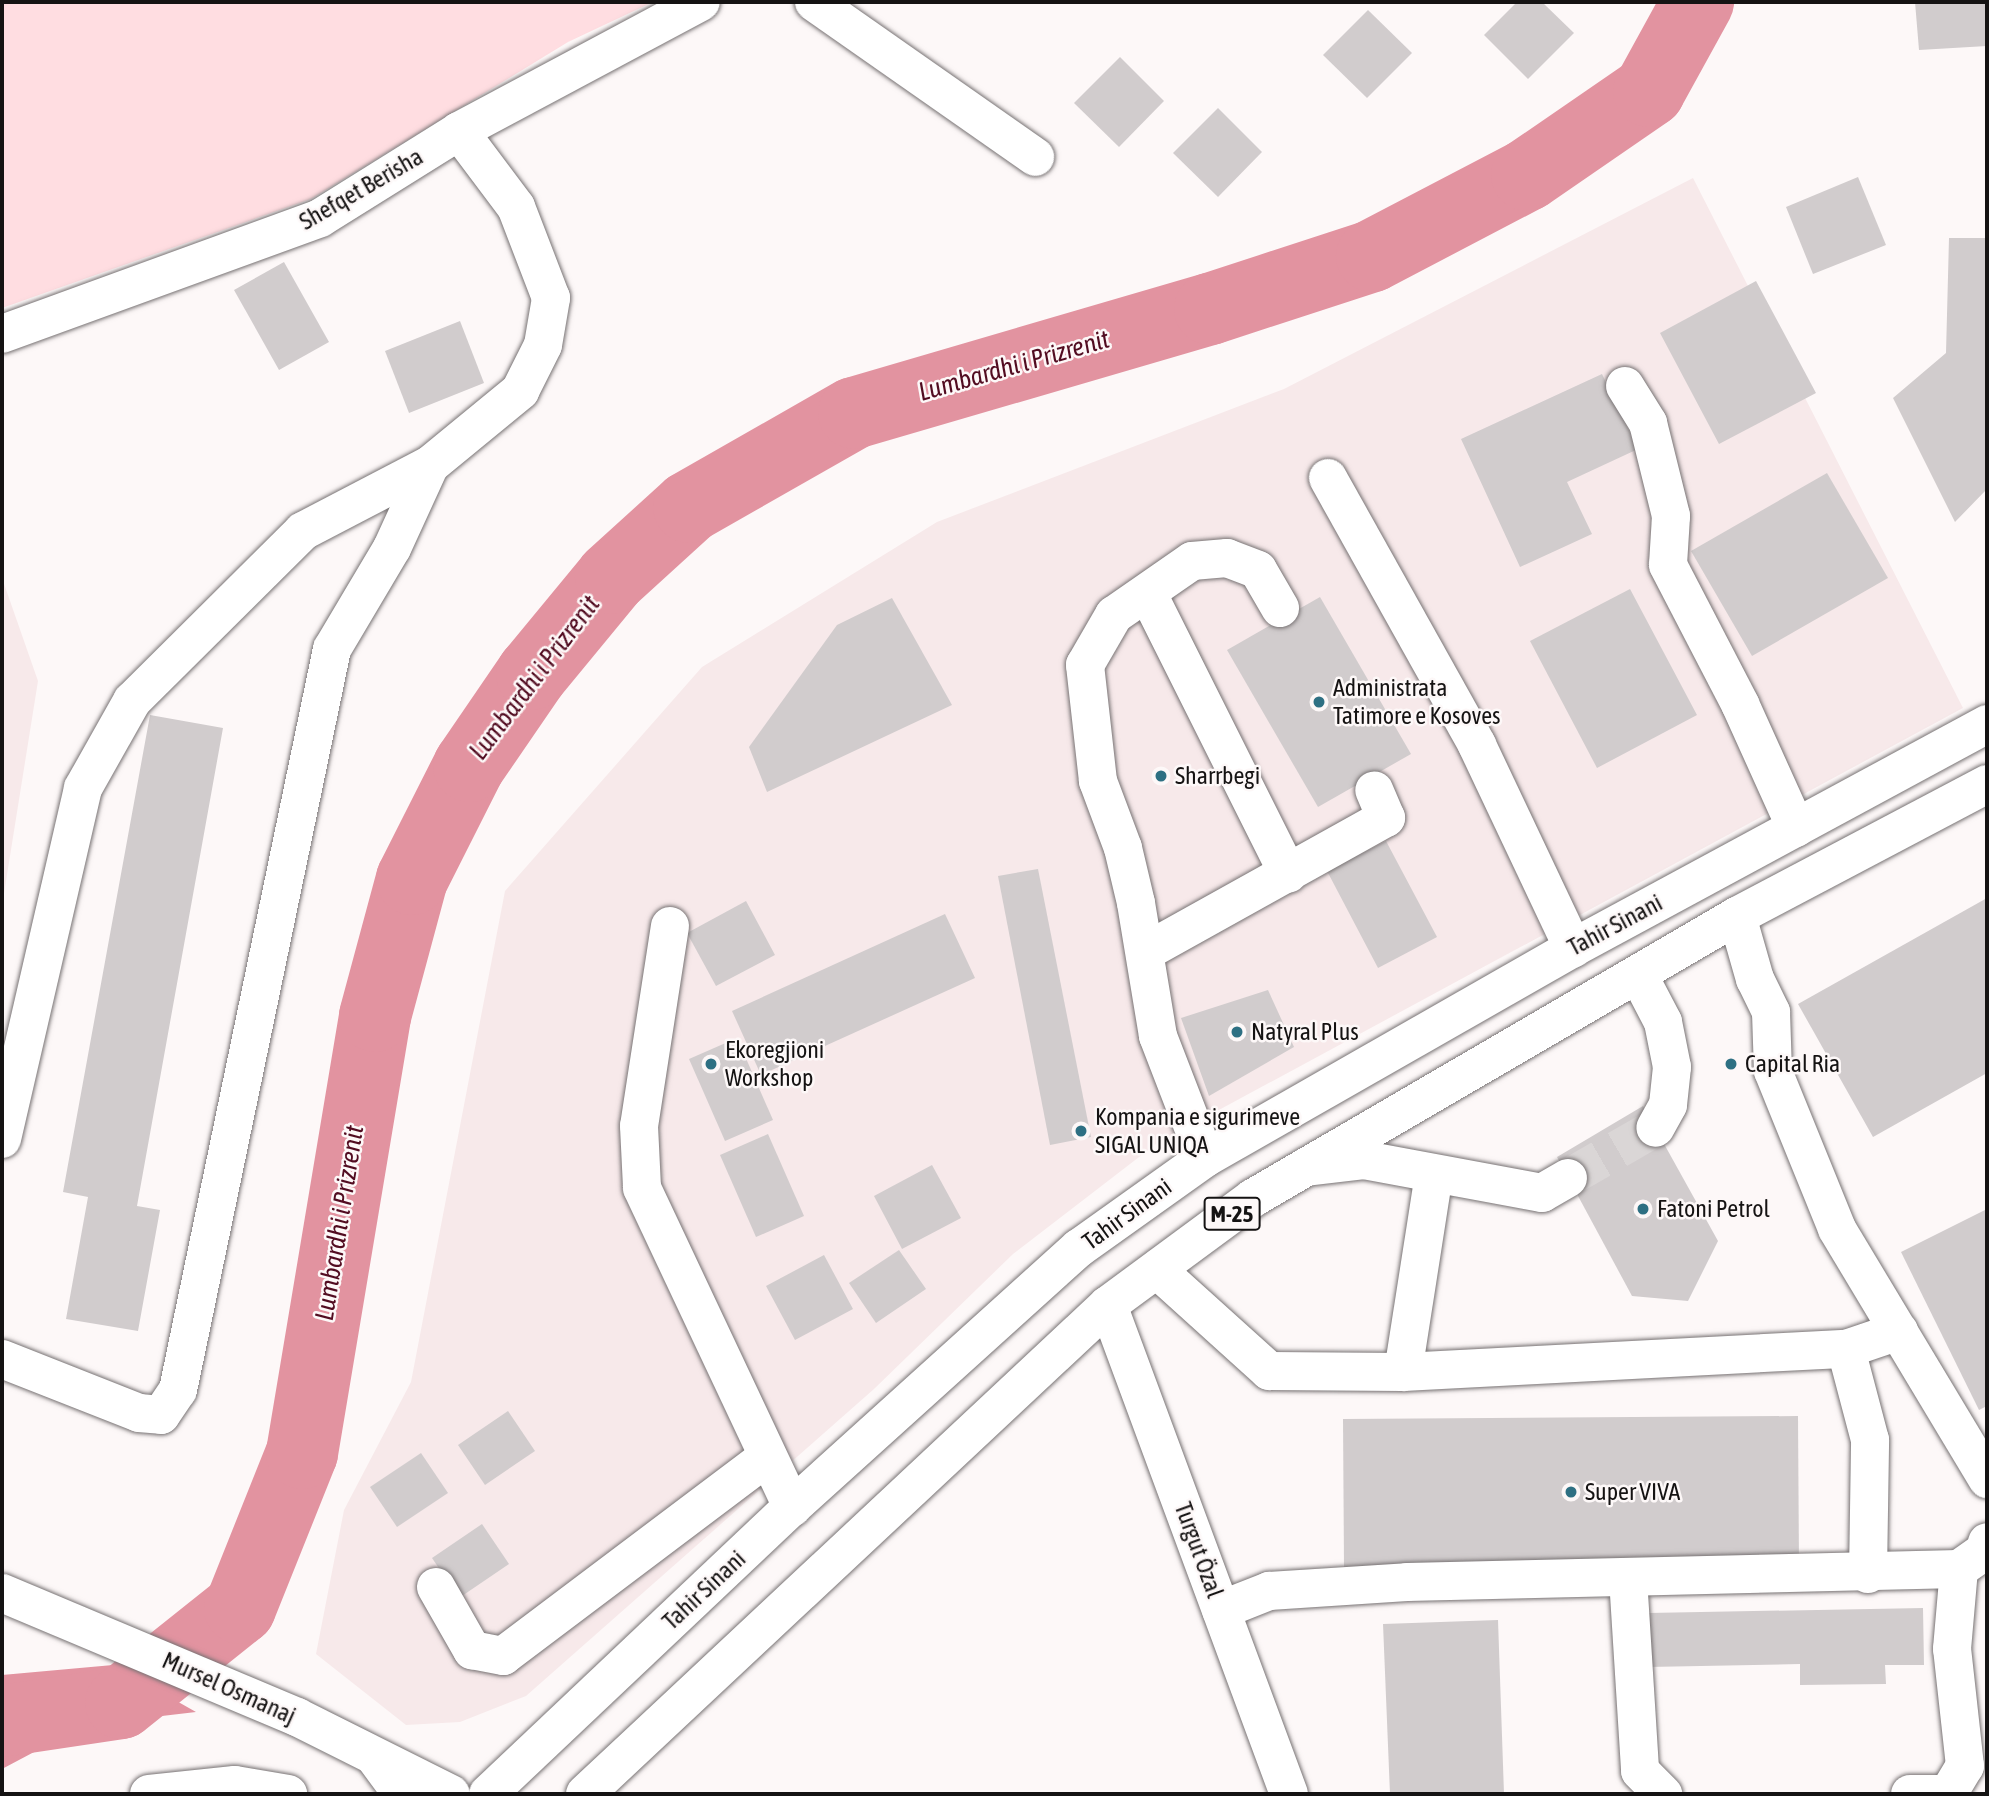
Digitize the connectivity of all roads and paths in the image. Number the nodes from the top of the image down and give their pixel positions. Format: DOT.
graph roads {
  1 [pos="701,2"];
  2 [pos="814,2"];
  3 [pos="459,131"];
  4 [pos="1035,157"];
  5 [pos="2,334"];
  6 [pos="1625,386"];
  7 [pos="430,465"];
  8 [pos="1328,478"];
  9 [pos="1148,594"];
  10 [pos="1280,608"];
  11 [pos="1987,724"];
  12 [pos="1987,784"];
  13 [pos="1374,790"];
  14 [pos="1797,828"];
  15 [pos="1289,874"];
  16 [pos="1737,916"];
  17 [pos="670,926"];
  18 [pos="1573,948"];
  19 [pos="1145,952"];
  20 [pos="1639,976"];
  21 [pos="1655,1128"];
  22 [pos="2,1139"];
  23 [pos="1205,1158"];
  24 [pos="1306,1167"];
  25 [pos="1434,1174"];
  26 [pos="1568,1178"];
  27 [pos="1160,1266"];
  28 [pos="1108,1305"];
  29 [pos="1899,1331"];
  30 [pos="1846,1349"];
  31 [pos="2,1359"];
  32 [pos="1403,1372"];
  33 [pos="766,1458"];
  34 [pos="1987,1479"];
  35 [pos="792,1507"];
  36 [pos="1980,1554"];
  37 [pos="1868,1574"];
  38 [pos="1629,1578"];
  39 [pos="436,1587"];
  40 [pos="2,1593"];
  41 [pos="1222,1610"];
  42 [pos="376,1759"];
  43 [pos="149,1794"];
  44 [pos="288,1794"];
  45 [pos="402,1794"];
  46 [pos="451,1794"];
  47 [pos="488,1794"];
  48 [pos="585,1794"];
  49 [pos="1289,1794"];
  50 [pos="1663,1794"];
  51 [pos="1910,1794"];
  1 -- 3 [label="main road, Shefqet Berisha"];
  2 -- 4 [label="main road"];
  3 -- 5 [label="main road, Shefqet Berisha"];
  3 -- 7 [label="main road"];
  6 -- 14 [label="main road"];
  7 -- 22 [label="main road"];
  7 -- 31 [label="main road"];
  8 -- 18 [label="main road"];
  9 -- 10 [label="main road"];
  9 -- 15 [label="main road"];
  9 -- 19 [label="main road"];
  11 -- 14 [label="main road, Tahir Sinani / M-25"];
  12 -- 16 [label="main road, M-25"];
  13 -- 15 [label="main road"];
  14 -- 18 [label="main road, Tahir Sinani / M-25"];
  15 -- 19 [label="main road"];
  16 -- 20 [label="main road, M-25"];
  16 -- 29 [label="main road"];
  17 -- 33 [label="main road"];
  18 -- 23 [label="main road, Tahir Sinani / M-25"];
  19 -- 23 [label="main road"];
  20 -- 21 [label="main road"];
  20 -- 24 [label="main road, M-25"];
  23 -- 35 [label="main road, Tahir Sinani / M-25"];
  24 -- 25 [label="main road"];
  24 -- 27 [label="main road, M-25"];
  25 -- 26 [label="main road"];
  25 -- 32 [label="main road"];
  27 -- 28 [label="main road, M-25"];
  27 -- 32 [label="main road"];
  28 -- 41 [label="main road, Turgut Özal"];
  28 -- 48 [label="main road, M-25"];
  29 -- 30 [label="main road"];
  29 -- 34 [label="main road"];
  30 -- 32 [label="main road"];
  30 -- 37 [label="main road"];
  33 -- 35 [label="main road"];
  33 -- 39 [label="main road"];
  35 -- 47 [label="main road, Tahir Sinani / M-25"];
  36 -- 37 [label="main road"];
  36 -- 51 [label="main road"];
  37 -- 38 [label="main road"];
  38 -- 41 [label="main road"];
  38 -- 50 [label="main road"];
  40 -- 42 [label="main road, Mursel Osmanaj"];
  41 -- 49 [label="main road, Turgut Özal"];
  42 -- 45 [label="main road"];
  42 -- 46 [label="main road, Mursel Osmanaj"];
  43 -- 44 [label="main road"];
}
